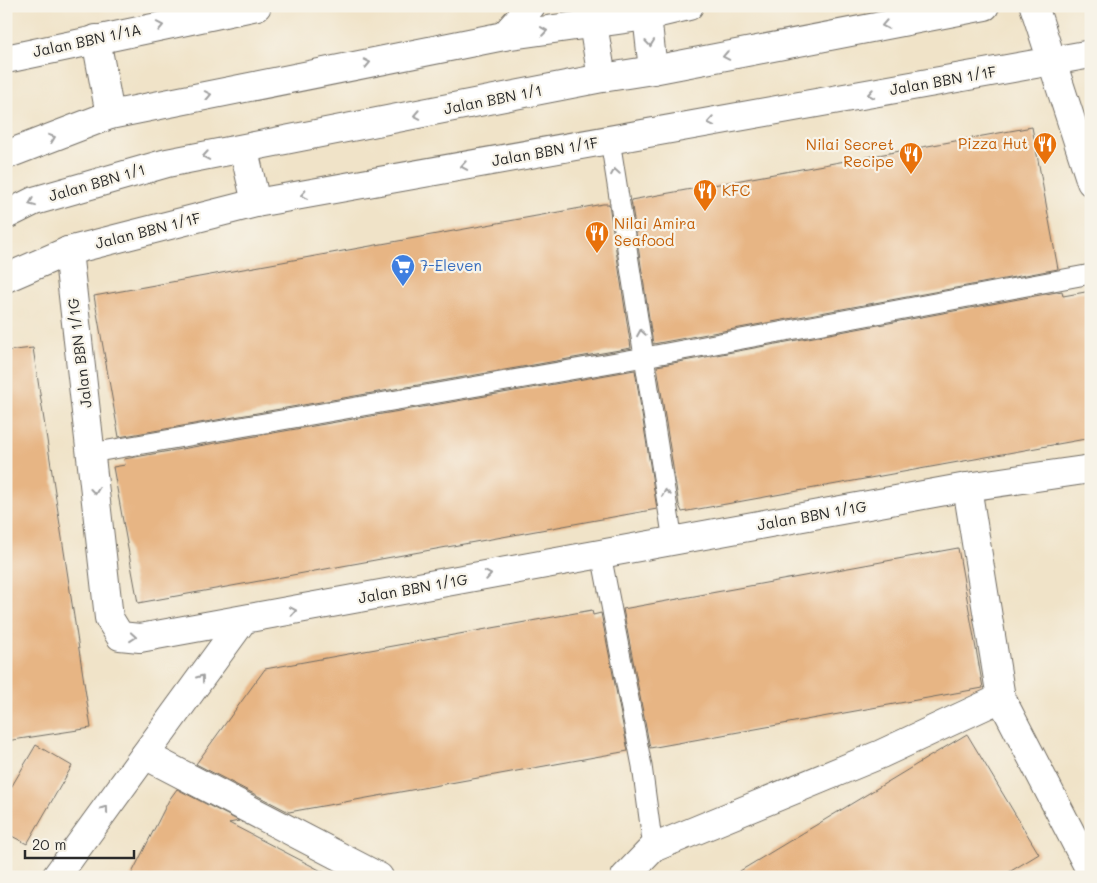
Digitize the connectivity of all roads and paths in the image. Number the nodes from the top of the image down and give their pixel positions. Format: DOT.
graph roads {
  1 [pos="257,6"];
  2 [pos="531,6"];
  3 [pos="689,6"];
  4 [pos="985,6"];
  5 [pos="1034,6"];
  6 [pos="647,11"];
  7 [pos="591,15"];
  8 [pos="504,36"];
  9 [pos="96,39"];
  10 [pos="1091,54"];
  11 [pos="6,59"];
  12 [pos="1051,61"];
  13 [pos="653,70"];
  14 [pos="602,78"];
  15 [pos="110,115"];
  16 [pos="610,140"];
  17 [pos="244,150"];
  18 [pos="6,155"];
  19 [pos="1091,182"];
  20 [pos="256,203"];
  21 [pos="6,215"];
  22 [pos="68,251"];
  23 [pos="1091,274"];
  24 [pos="6,278"];
  25 [pos="645,357"];
  26 [pos="92,453"];
  27 [pos="1091,469"];
  28 [pos="967,487"];
  29 [pos="673,542"];
  30 [pos="601,554"];
  31 [pos="244,620"];
  32 [pos="1001,698"];
  33 [pos="145,755"];
  34 [pos="653,848"];
  35 [pos="1091,872"];
  36 [pos="56,877"];
  37 [pos="379,877"];
  38 [pos="624,877"];
  39 [pos="1084,877"];
  9 -- 1 [label="street, Jalan BBN 1/1A, one-way"];
  2 -- 8 [label="street"];
  3 -- 6 [label="street"];
  4 -- 13 [label="street, Jalan BBN 1/1, one-way"];
  5 -- 12 [label="street"];
  6 -- 7 [label="street"];
  6 -- 13 [label="street, one-way"];
  8 -- 7 [label="street, one-way"];
  7 -- 14 [label="street"];
  15 -- 8 [label="street, one-way"];
  9 -- 11 [label="street, Jalan BBN 1/1A"];
  9 -- 15 [label="street"];
  10 -- 12 [label="street, Jalan BBN 1/1F"];
  12 -- 16 [label="street, Jalan BBN 1/1F, one-way"];
  12 -- 19 [label="street"];
  13 -- 14 [label="street, Jalan BBN 1/1"];
  14 -- 17 [label="street, Jalan BBN 1/1, one-way"];
  18 -- 15 [label="street, one-way"];
  16 -- 20 [label="street, Jalan BBN 1/1F, one-way"];
  25 -- 16 [label="lane, one-way"];
  17 -- 20 [label="street"];
  17 -- 21 [label="street, Jalan BBN 1/1, one-way"];
  20 -- 22 [label="street, Jalan BBN 1/1F"];
  22 -- 24 [label="street, Jalan BBN 1/1F"];
  22 -- 26 [label="street, Jalan BBN 1/1G"];
  23 -- 25 [label="lane"];
  25 -- 26 [label="lane"];
  29 -- 25 [label="lane, one-way"];
  26 -- 31 [label="street, Jalan BBN 1/1G, one-way"];
  27 -- 28 [label="street, Jalan BBN 1/1G"];
  28 -- 29 [label="street, Jalan BBN 1/1G"];
  28 -- 32 [label="street"];
  29 -- 30 [label="street, Jalan BBN 1/1G"];
  31 -- 30 [label="street, Jalan BBN 1/1G, one-way"];
  30 -- 34 [label="lane"];
  33 -- 31 [label="street, one-way"];
  32 -- 34 [label="street"];
  32 -- 35 [label="street"];
  36 -- 33 [label="street, one-way"];
  33 -- 37 [label="street"];
  34 -- 38 [label="street"];
  35 -- 39 [label="street"];
}
